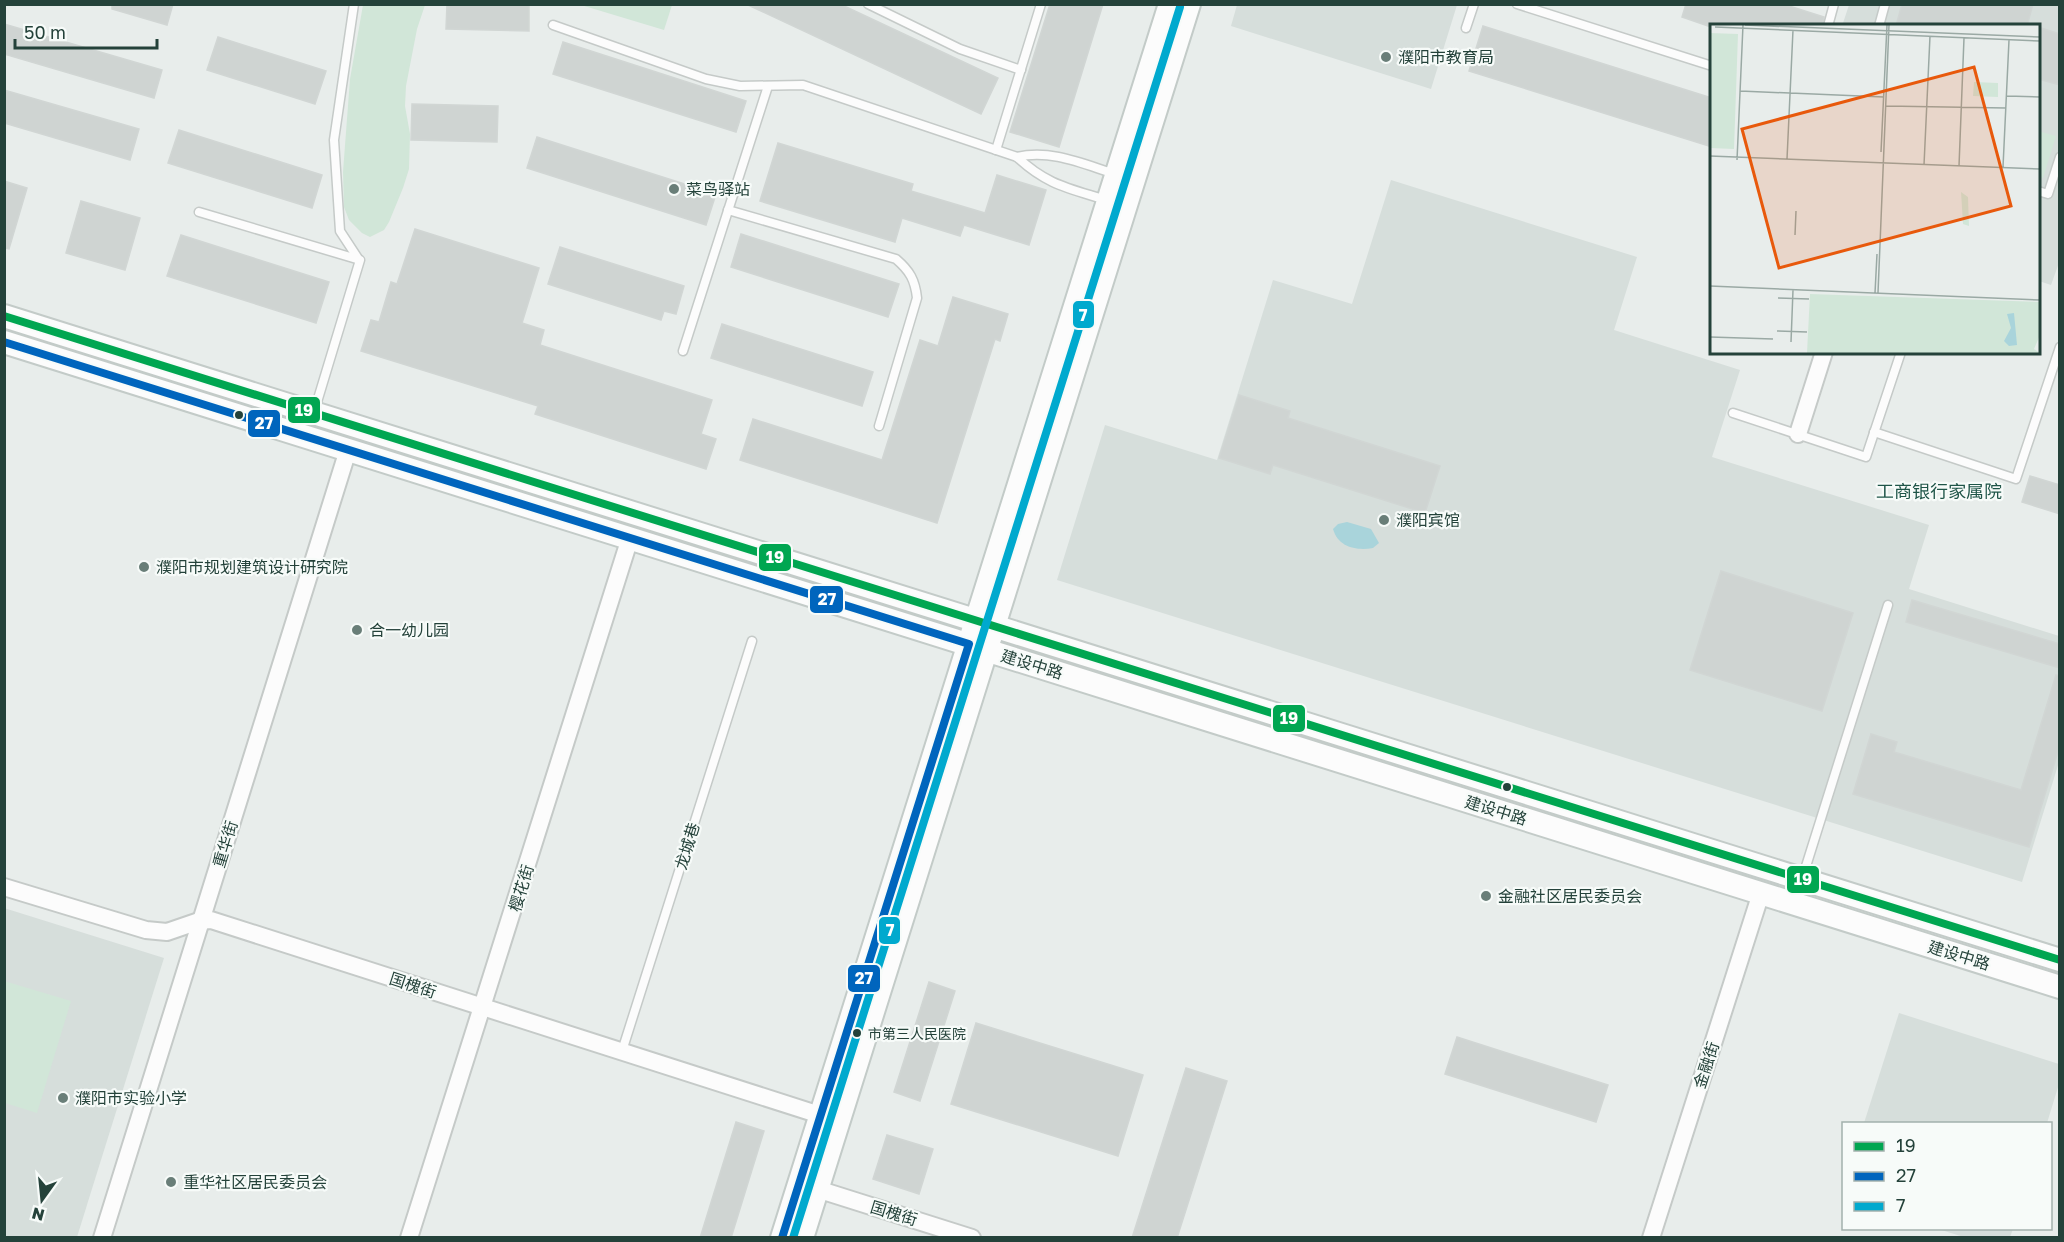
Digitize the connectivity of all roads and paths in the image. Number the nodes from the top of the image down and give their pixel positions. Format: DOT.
graph roads {
  1 [pos="354,4"];
  2 [pos="868,4"];
  3 [pos="1041,4"];
  4 [pos="1170,4"];
  5 [pos="1189,4"];
  6 [pos="1473,4"];
  7 [pos="1517,4"];
  8 [pos="1834,4"];
  9 [pos="1885,4"];
  10 [pos="1829,24"];
  11 [pos="1880,24"];
  12 [pos="553,25"];
  13 [pos="1466,28"];
  14 [pos="1710,65"];
  15 [pos="1021,70"];
  16 [pos="768,87"];
  17 [pos="996,150"];
  18 [pos="1017,157"];
  19 [pos="2060,157"];
  20 [pos="1118,175"];
  21 [pos="2040,192"];
  22 [pos="1109,201"];
  23 [pos="728,210"];
  24 [pos="199,212"];
  25 [pos="360,260"];
  26 [pos="4,316"];
  27 [pos="4,342"];
  28 [pos="2060,347"];
  29 [pos="683,351"];
  30 [pos="1823,354"];
  31 [pos="1900,354"];
  32 [pos="314,412"];
  33 [pos="1732,413"];
  34 [pos="879,426"];
  35 [pos="1874,432"];
  36 [pos="1798,434"];
  37 [pos="348,450"];
  38 [pos="630,538"];
  39 [pos="1888,605"];
  40 [pos="985,623"];
  41 [pos="752,640"];
  42 [pos="977,647"];
  43 [pos="1802,880"];
  44 [pos="4,887"];
  45 [pos="1761,893"];
  46 [pos="201,921"];
  47 [pos="2060,960"];
  48 [pos="2060,987"];
  49 [pos="483,1007"];
  50 [pos="622,1052"];
  51 [pos="820,1115"];
  52 [pos="817,1189"];
  53 [pos="102,1238"];
  54 [pos="409,1238"];
  55 [pos="782,1238"];
  56 [pos="802,1238"];
  57 [pos="972,1238"];
  58 [pos="1651,1238"];
  1 -- 25 [label="lane"];
  2 -- 15 [label="lane"];
  3 -- 15 [label="lane"];
  4 -- 20 [label="main road"];
  5 -- 40 [label="main road"];
  6 -- 13 [label="lane"];
  7 -- 14 [label="lane"];
  8 -- 10 [label="lane"];
  9 -- 11 [label="lane"];
  12 -- 16 [label="lane"];
  15 -- 17 [label="lane"];
  16 -- 17 [label="lane"];
  16 -- 23 [label="lane"];
  17 -- 18 [label="lane"];
  18 -- 20 [label="lane"];
  18 -- 22 [label="lane"];
  19 -- 21 [label="lane"];
  20 -- 22 [label="main road"];
  22 -- 40 [label="main road"];
  23 -- 29 [label="lane"];
  23 -- 34 [label="lane"];
  24 -- 25 [label="lane"];
  25 -- 32 [label="lane"];
  26 -- 32 [label="main road, 建设中路"];
  27 -- 37 [label="main road, 建设中路"];
  28 -- 35 [label="lane"];
  30 -- 36 [label="street"];
  31 -- 35 [label="lane"];
  32 -- 40 [label="main road, 建设中路"];
  33 -- 36 [label="lane"];
  35 -- 36 [label="lane"];
  37 -- 38 [label="main road, 建设中路"];
  37 -- 46 [label="street, 重华街"];
  38 -- 42 [label="main road, 建设中路"];
  38 -- 49 [label="street, 樱花街"];
  39 -- 43 [label="lane"];
  40 -- 42 [label="main road"];
  40 -- 43 [label="main road, 建设中路"];
  41 -- 50 [label="lane, 龙城巷"];
  42 -- 45 [label="main road, 建设中路"];
  42 -- 51 [label="main road"];
  42 -- 52 [label="main road"];
  43 -- 47 [label="main road, 建设中路"];
  44 -- 46 [label="street, 国槐街"];
  45 -- 48 [label="main road, 建设中路"];
  45 -- 58 [label="street, 金融街"];
  46 -- 49 [label="street, 国槐街"];
  46 -- 53 [label="street, 重华街"];
  49 -- 50 [label="street, 国槐街"];
  49 -- 54 [label="street, 樱花街"];
  50 -- 51 [label="street, 国槐街"];
  51 -- 55 [label="main road"];
  52 -- 56 [label="main road"];
  52 -- 57 [label="street, 国槐街"];
}
